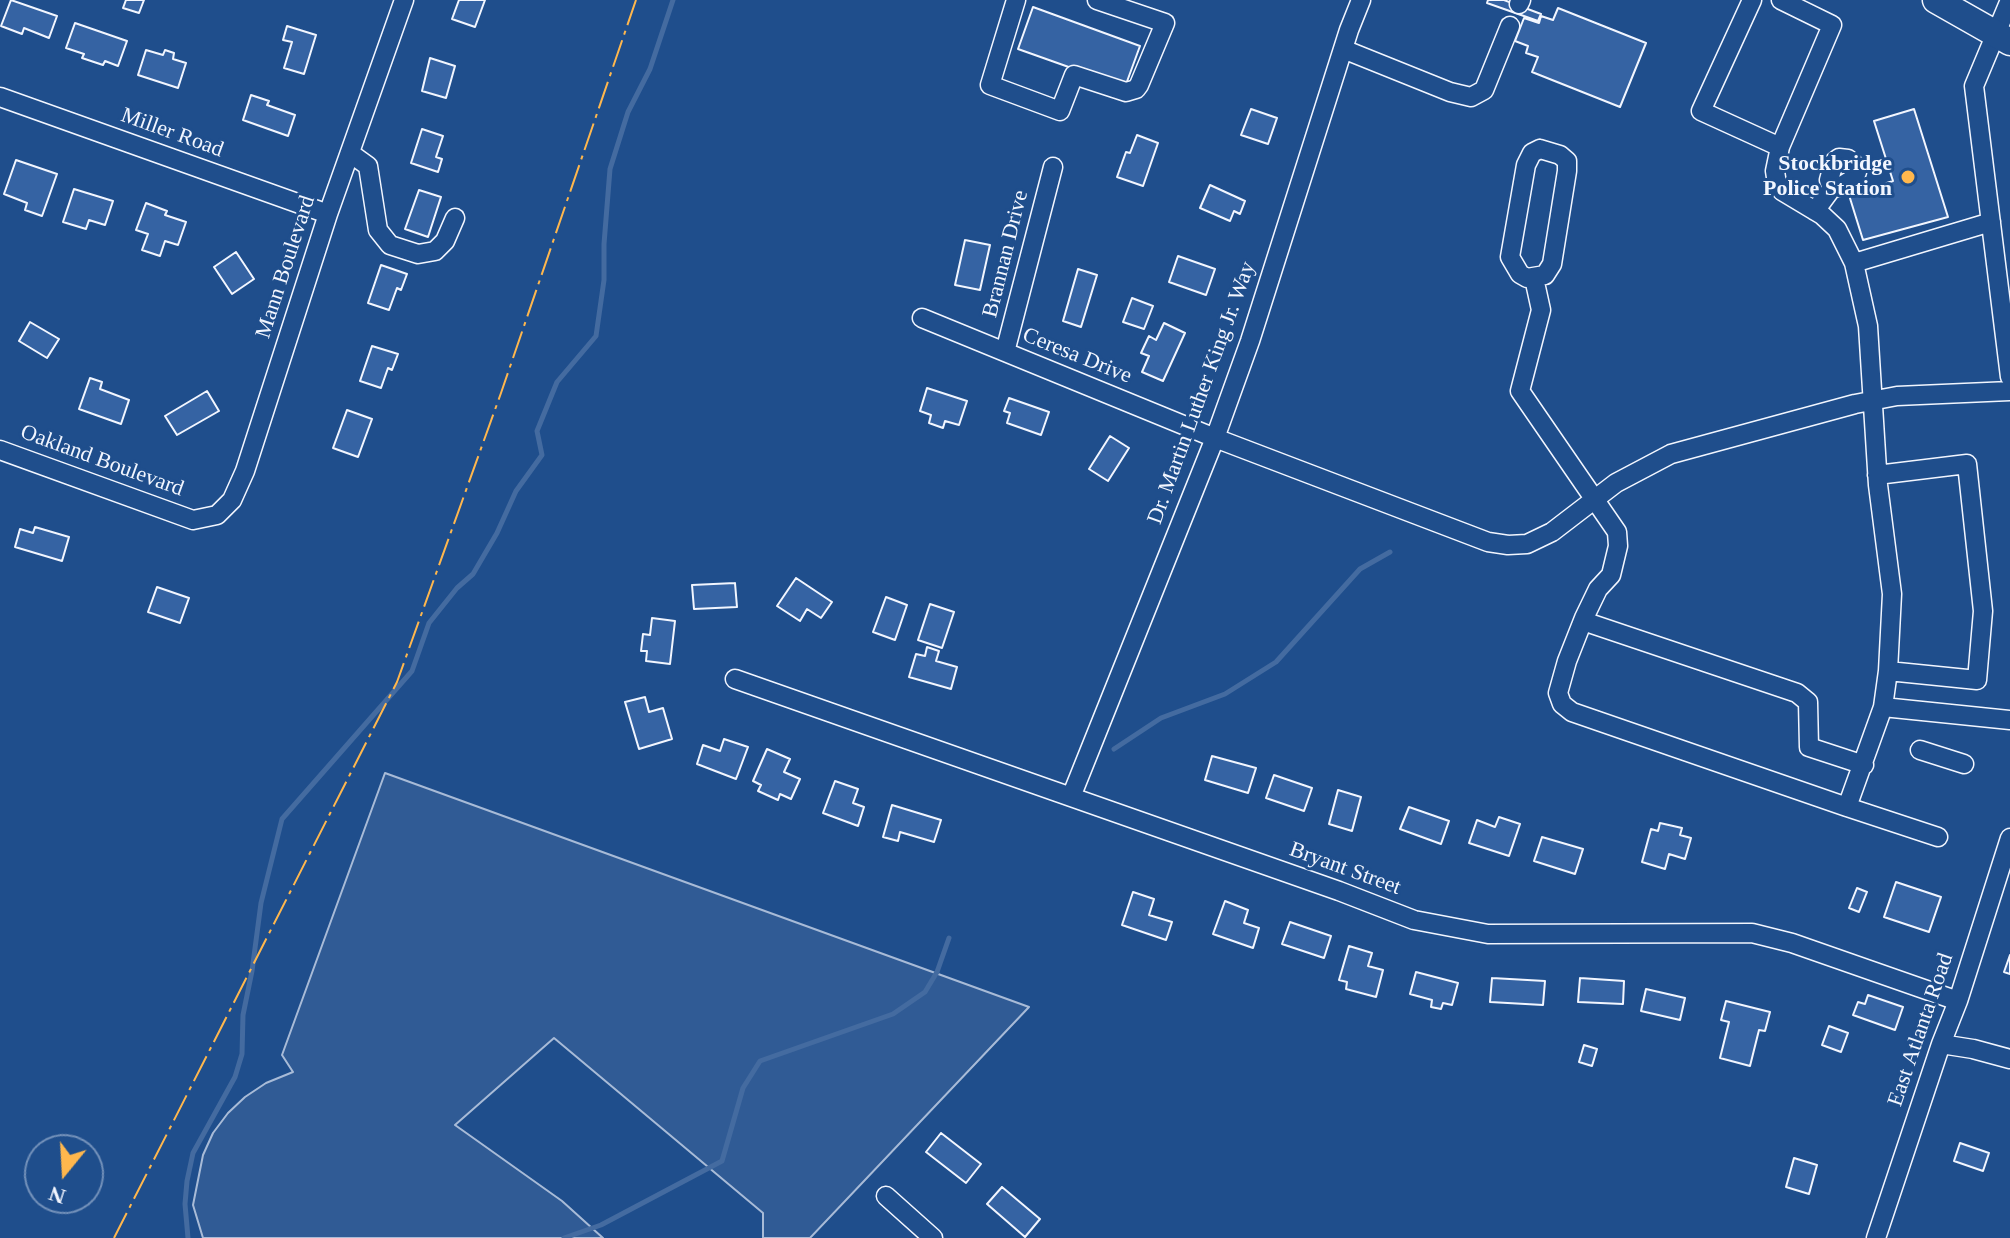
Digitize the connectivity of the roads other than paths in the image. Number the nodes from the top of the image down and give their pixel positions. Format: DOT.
graph roads {
  1 [pos="404,0"];
  2 [pos="1016,0"];
  3 [pos="1097,0"];
  4 [pos="1361,0"];
  5 [pos="1752,0"];
  6 [pos="1781,0"];
  7 [pos="1936,0"];
  8 [pos="2010,0"];
  9 [pos="1134,6"];
  10 [pos="1510,26"];
  11 [pos="2002,38"];
  12 [pos="1343,49"];
  13 [pos="0,97"];
  14 [pos="1780,147"];
  15 [pos="350,153"];
  16 [pos="1053,167"];
  17 [pos="1832,188"];
  18 [pos="1815,211"];
  19 [pos="328,214"];
  20 [pos="455,218"];
  21 [pos="1991,222"];
  22 [pos="1854,263"];
  23 [pos="1534,278"];
  24 [pos="922,318"];
  25 [pos="1005,352"];
  26 [pos="2010,377"];
  27 [pos="2010,391"];
  28 [pos="1871,401"];
  29 [pos="1215,438"];
  30 [pos="0,450"];
  31 [pos="1877,475"];
  32 [pos="1595,499"];
  33 [pos="188,518"];
  34 [pos="1583,621"];
  35 [pos="1888,671"];
  36 [pos="735,679"];
  37 [pos="1883,707"];
  38 [pos="2010,720"];
  39 [pos="1920,750"];
  40 [pos="1964,764"];
  41 [pos="1864,765"];
  42 [pos="1071,797"];
  43 [pos="1847,807"];
  44 [pos="1938,837"];
  45 [pos="2010,838"];
  46 [pos="1958,1001"];
  47 [pos="1941,1044"];
  48 [pos="2010,1059"];
  49 [pos="886,1196"];
  50 [pos="933,1238"];
  51 [pos="1876,1238"];
  1 -- 15 [label="street, Mann Boulevard"];
  2 -- 9 [label="street"];
  3 -- 9 [label="street"];
  4 -- 12 [label="street, Dr. Martin Luther King Jr. Way"];
  5 -- 14 [label="street"];
  6 -- 14 [label="street"];
  7 -- 11 [label="highway"];
  8 -- 11 [label="street"];
  10 -- 12 [label="street"];
  11 -- 21 [label="street"];
  12 -- 29 [label="street, Dr. Martin Luther King Jr. Way"];
  13 -- 19 [label="street, Miller Road"];
  14 -- 18 [label="street"];
  15 -- 19 [label="street, Mann Boulevard"];
  15 -- 20 [label="street"];
  16 -- 25 [label="street, Brannan Drive"];
  17 -- 18 [label="street"];
  18 -- 22 [label="street"];
  19 -- 33 [label="street, Mann Boulevard"];
  21 -- 22 [label="street"];
  21 -- 26 [label="street"];
  22 -- 28 [label="street"];
  23 -- 23 [label="street"];
  23 -- 32 [label="street"];
  24 -- 25 [label="street, Ceresa Drive"];
  25 -- 29 [label="street, Ceresa Drive"];
  27 -- 28 [label="street, Ceresa Drive"];
  28 -- 31 [label="street"];
  28 -- 32 [label="street, Ceresa Drive"];
  29 -- 32 [label="street, Ceresa Drive"];
  29 -- 42 [label="street, Dr. Martin Luther King Jr. Way"];
  30 -- 33 [label="street, Oakland Boulevard"];
  31 -- 35 [label="street"];
  31 -- 35 [label="street"];
  32 -- 34 [label="street"];
  34 -- 41 [label="street"];
  34 -- 43 [label="street"];
  35 -- 37 [label="street"];
  36 -- 42 [label="street, Bryant Street"];
  37 -- 38 [label="street"];
  37 -- 41 [label="street"];
  39 -- 40 [label="street"];
  41 -- 43 [label="street"];
  42 -- 46 [label="street, Bryant Street"];
  43 -- 44 [label="street"];
  45 -- 46 [label="street, East Atlanta Road"];
  46 -- 47 [label="street, East Atlanta Road"];
  47 -- 48 [label="street"];
  47 -- 51 [label="street, East Atlanta Road"];
  49 -- 50 [label="street"];
}
